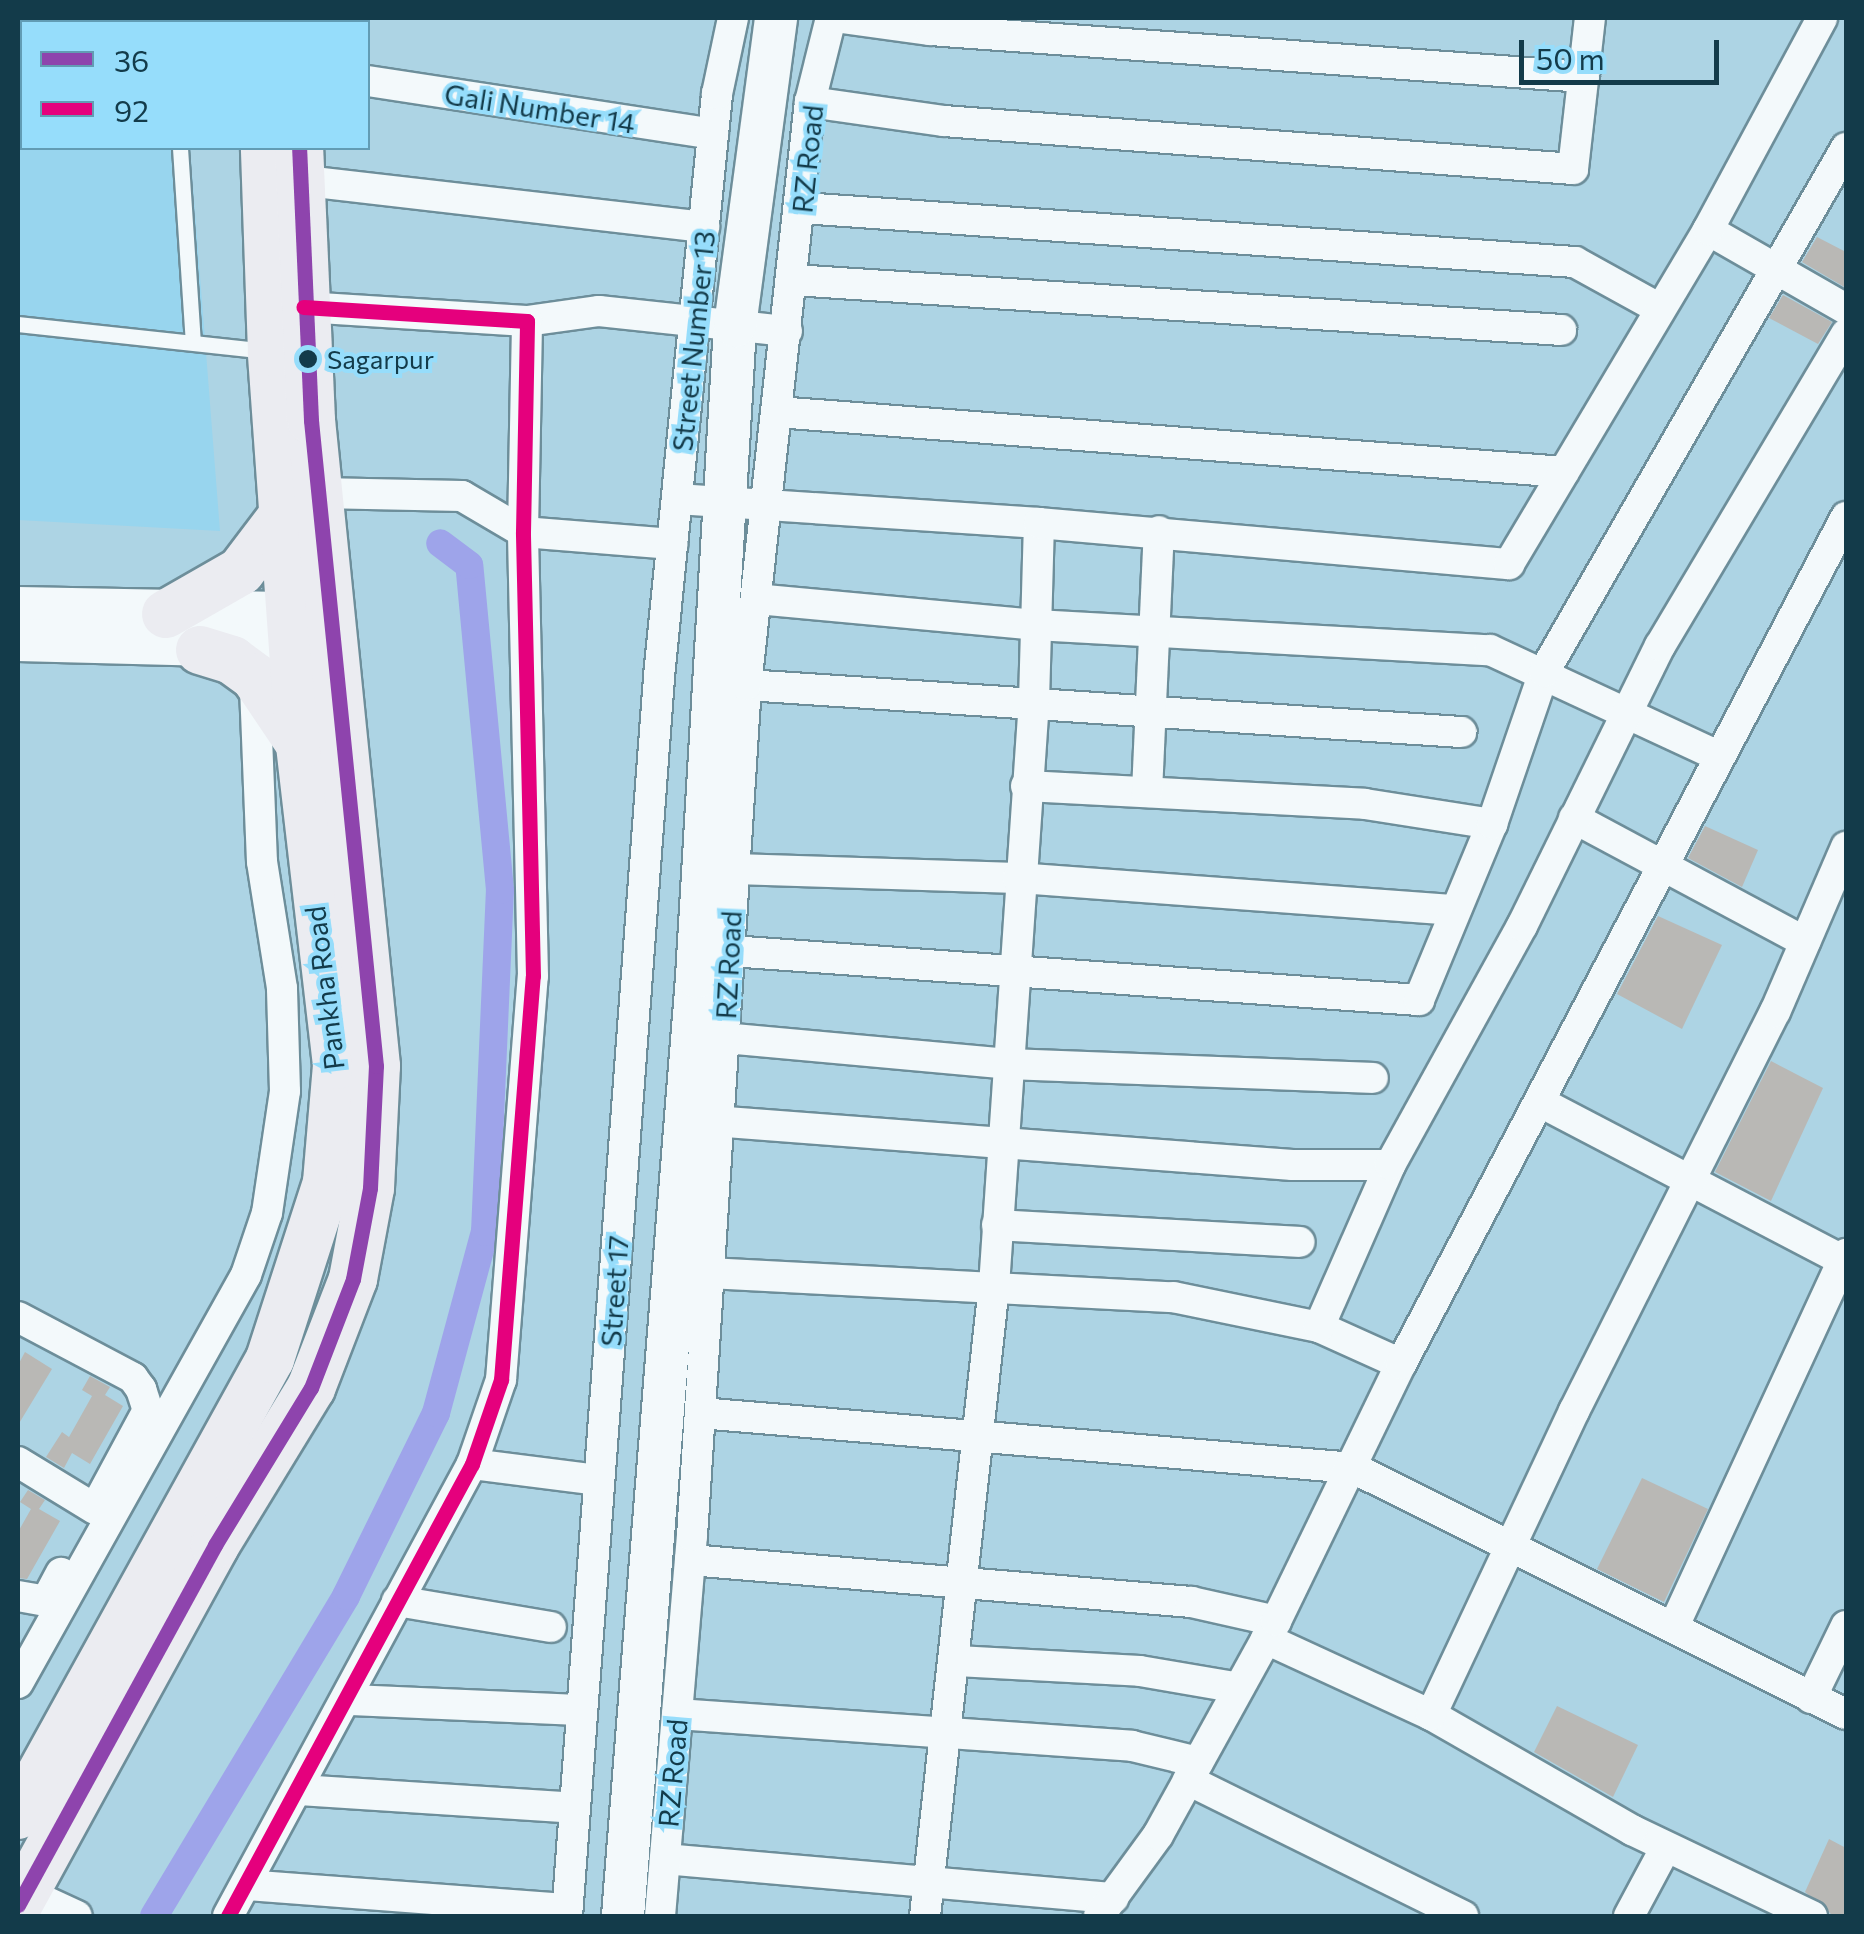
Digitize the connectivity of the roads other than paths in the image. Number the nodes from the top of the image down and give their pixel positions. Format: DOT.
graph roads {
  1 [pos="733,18"];
  2 [pos="776,18"];
  3 [pos="831,18"];
  4 [pos="842,18"];
  5 [pos="1590,18"];
  6 [pos="1822,18"];
  7 [pos="1584,78"];
  8 [pos="370,81"];
  9 [pos="810,102"];
  10 [pos="713,134"];
  11 [pos="1846,148"];
  12 [pos="180,150"];
  13 [pos="287,158"];
  14 [pos="802,208"];
  15 [pos="704,227"];
  16 [pos="1708,230"];
  17 [pos="1775,272"];
  18 [pos="794,280"];
  19 [pos="303,307"];
  20 [pos="1660,309"];
  21 [pos="1846,309"];
  22 [pos="527,321"];
  23 [pos="715,323"];
  24 [pos="18,324"];
  25 [pos="1561,330"];
  26 [pos="787,332"];
  27 [pos="1846,334"];
  28 [pos="193,342"];
  29 [pos="272,352"];
  30 [pos="777,412"];
  31 [pos="1564,472"];
  32 [pos="677,500"];
  33 [pos="302,503"];
  34 [pos="746,506"];
  35 [pos="1846,517"];
  36 [pos="1039,523"];
  37 [pos="1159,531"];
  38 [pos="523,532"];
  39 [pos="673,544"];
  40 [pos="756,599"];
  41 [pos="18,608"];
  42 [pos="166,614"];
  43 [pos="1038,625"];
  44 [pos="1151,631"];
  45 [pos="314,632"];
  46 [pos="18,640"];
  47 [pos="200,650"];
  48 [pos="660,666"];
  49 [pos="1544,672"];
  50 [pos="255,677"];
  51 [pos="746,685"];
  52 [pos="1034,701"];
  53 [pos="1147,709"];
  54 [pos="1626,714"];
  55 [pos="1461,732"];
  56 [pos="300,746"];
  57 [pos="1718,756"];
  58 [pos="1026,786"];
  59 [pos="1147,792"];
  60 [pos="1574,818"];
  61 [pos="1492,824"];
  62 [pos="1846,847"];
  63 [pos="1661,865"];
  64 [pos="734,869"];
  65 [pos="1018,878"];
  66 [pos="1454,910"];
  67 [pos="1806,942"];
  68 [pos="730,951"];
  69 [pos="1011,970"];
  70 [pos="724,1038"];
  71 [pos="1010,1064"];
  72 [pos="1372,1078"];
  73 [pos="1540,1102"];
  74 [pos="702,1120"];
  75 [pos="1001,1145"];
  76 [pos="1390,1165"];
  77 [pos="1690,1181"];
  78 [pos="997,1225"];
  79 [pos="1300,1242"];
  80 [pos="1845,1259"];
  81 [pos="709,1274"];
  82 [pos="994,1286"];
  83 [pos="20,1326"];
  84 [pos="1319,1328"];
  85 [pos="1401,1364"];
  86 [pos="700,1413"];
  87 [pos="980,1436"];
  88 [pos="472,1464"];
  89 [pos="1354,1468"];
  90 [pos="21,1472"];
  91 [pos="598,1480"];
  92 [pos="95,1509"];
  93 [pos="1510,1548"];
  94 [pos="690,1560"];
  95 [pos="965,1586"];
  96 [pos="18,1596"];
  97 [pos="396,1601"];
  98 [pos="1674,1626"];
  99 [pos="1846,1626"];
  100 [pos="550,1627"];
  101 [pos="1271,1630"];
  102 [pos="957,1662"];
  103 [pos="18,1683"];
  104 [pos="1239,1688"];
  105 [pos="1811,1698"];
  106 [pos="350,1700"];
  107 [pos="582,1710"];
  108 [pos="677,1714"];
  109 [pos="1846,1714"];
  110 [pos="1431,1715"];
  111 [pos="950,1731"];
  112 [pos="1193,1770"];
  113 [pos="299,1790"];
  114 [pos="574,1808"];
  115 [pos="18,1815"];
  116 [pos="1666,1848"];
  117 [pos="665,1859"];
  118 [pos="930,1882"];
  119 [pos="246,1884"];
  120 [pos="21,1899"];
  121 [pos="1106,1907"];
  122 [pos="567,1913"];
  123 [pos="1638,1913"];
  124 [pos="77,1916"];
  125 [pos="228,1916"];
  126 [pos="622,1916"];
  127 [pos="660,1916"];
  128 [pos="925,1916"];
  129 [pos="1463,1916"];
  130 [pos="1812,1916"];
  1 -- 10 [label="street, Street Number 13"];
  2 -- 23 [label="street"];
  3 -- 9 [label="street, RZ Road"];
  4 -- 7 [label="street"];
  5 -- 7 [label="street"];
  6 -- 16 [label="street"];
  7 -- 9 [label="street"];
  8 -- 10 [label="street, Gali Number 14"];
  9 -- 14 [label="street, RZ Road"];
  10 -- 15 [label="street, Street Number 13"];
  11 -- 17 [label="street"];
  12 -- 28 [label="lane"];
  13 -- 15 [label="street"];
  13 -- 19 [label="main road, Pankha Road"];
  13 -- 29 [label="main road, Pankha Road"];
  14 -- 18 [label="street, RZ Road"];
  14 -- 20 [label="street"];
  15 -- 23 [label="street, Street Number 13"];
  16 -- 17 [label="street"];
  16 -- 20 [label="street"];
  17 -- 21 [label="street"];
  17 -- 49 [label="street"];
  18 -- 25 [label="street"];
  18 -- 26 [label="street, RZ Road"];
  19 -- 22 [label="street"];
  19 -- 33 [label="main road, Pankha Road"];
  20 -- 31 [label="street"];
  22 -- 23 [label="street"];
  22 -- 38 [label="street"];
  23 -- 26 [label="street"];
  23 -- 32 [label="street, Street Number 13"];
  23 -- 34 [label="street"];
  24 -- 28 [label="lane"];
  26 -- 30 [label="street, RZ Road"];
  27 -- 54 [label="street"];
  28 -- 29 [label="lane"];
  29 -- 33 [label="main road, Pankha Road"];
  30 -- 31 [label="street"];
  30 -- 34 [label="street, RZ Road"];
  31 -- 37 [label="street"];
  32 -- 34 [label="street"];
  32 -- 39 [label="street, Street Number 13"];
  33 -- 38 [label="street"];
  33 -- 42 [label="main road"];
  33 -- 45 [label="main road, Pankha Road"];
  34 -- 36 [label="street"];
  34 -- 40 [label="street, RZ Road"];
  34 -- 74 [label="street"];
  35 -- 57 [label="street"];
  36 -- 37 [label="street"];
  36 -- 43 [label="street"];
  37 -- 44 [label="street"];
  38 -- 39 [label="street"];
  38 -- 88 [label="street"];
  39 -- 48 [label="street, Street Number 13"];
  40 -- 43 [label="street"];
  40 -- 51 [label="street, RZ Road"];
  41 -- 42 [label="street"];
  42 -- 45 [label="street"];
  43 -- 44 [label="street"];
  43 -- 52 [label="street"];
  44 -- 49 [label="street"];
  44 -- 53 [label="street"];
  45 -- 47 [label="street"];
  45 -- 56 [label="main road, Pankha Road"];
  45 -- 120 [label="main road, Pankha Road"];
  46 -- 47 [label="street"];
  47 -- 50 [label="main road"];
  48 -- 91 [label="street, Street 17"];
  49 -- 54 [label="street"];
  49 -- 61 [label="street"];
  50 -- 56 [label="main road"];
  50 -- 103 [label="street"];
  51 -- 52 [label="street"];
  51 -- 64 [label="street, RZ Road"];
  52 -- 53 [label="street"];
  52 -- 58 [label="street"];
  53 -- 55 [label="street"];
  53 -- 59 [label="street"];
  54 -- 57 [label="street"];
  54 -- 60 [label="street"];
  56 -- 115 [label="main road, Pankha Road"];
  57 -- 63 [label="street"];
  58 -- 59 [label="street"];
  58 -- 65 [label="street"];
  59 -- 61 [label="street"];
  60 -- 63 [label="street"];
  60 -- 76 [label="street"];
  61 -- 66 [label="street"];
  62 -- 67 [label="street"];
  63 -- 67 [label="street"];
  63 -- 73 [label="street"];
  64 -- 65 [label="street"];
  64 -- 68 [label="street, RZ Road"];
  65 -- 66 [label="street"];
  65 -- 69 [label="street"];
  66 -- 69 [label="street"];
  67 -- 77 [label="street"];
  68 -- 69 [label="street"];
  68 -- 70 [label="street, RZ Road"];
  69 -- 71 [label="street"];
  70 -- 71 [label="street"];
  70 -- 74 [label="street, RZ Road"];
  71 -- 72 [label="street"];
  71 -- 75 [label="street"];
  73 -- 77 [label="street"];
  73 -- 85 [label="street"];
  74 -- 75 [label="street"];
  74 -- 81 [label="street, RZ Road"];
  74 -- 126 [label="street"];
  75 -- 76 [label="street"];
  75 -- 78 [label="street"];
  76 -- 84 [label="street"];
  77 -- 80 [label="street"];
  77 -- 93 [label="street"];
  78 -- 79 [label="street"];
  78 -- 82 [label="street"];
  80 -- 98 [label="street"];
  81 -- 82 [label="street"];
  81 -- 86 [label="street, RZ Road"];
  82 -- 84 [label="street"];
  82 -- 87 [label="street"];
  83 -- 92 [label="street"];
  84 -- 85 [label="street"];
  85 -- 89 [label="street"];
  86 -- 87 [label="street"];
  86 -- 94 [label="street, RZ Road"];
  87 -- 89 [label="street"];
  87 -- 95 [label="street"];
  88 -- 91 [label="street"];
  88 -- 97 [label="street"];
  89 -- 93 [label="street"];
  89 -- 101 [label="street"];
  90 -- 92 [label="street"];
  91 -- 107 [label="street, Street 17"];
  92 -- 96 [label="street"];
  93 -- 98 [label="street"];
  93 -- 110 [label="street"];
  94 -- 95 [label="street"];
  94 -- 108 [label="street, RZ Road"];
  95 -- 101 [label="street"];
  95 -- 102 [label="street"];
  97 -- 100 [label="street"];
  97 -- 106 [label="street"];
  98 -- 105 [label="street"];
  99 -- 105 [label="street"];
  101 -- 104 [label="street"];
  101 -- 110 [label="street"];
  102 -- 104 [label="street"];
  102 -- 111 [label="street"];
  104 -- 112 [label="street"];
  105 -- 109 [label="street"];
  106 -- 107 [label="street"];
  106 -- 113 [label="street"];
  107 -- 114 [label="street, Street 17"];
  108 -- 111 [label="street"];
  108 -- 117 [label="street, RZ Road"];
  110 -- 116 [label="street"];
  111 -- 112 [label="street"];
  111 -- 118 [label="street"];
  112 -- 121 [label="street"];
  112 -- 129 [label="street"];
  113 -- 114 [label="street"];
  113 -- 119 [label="street"];
  114 -- 122 [label="street, Street 17"];
  116 -- 123 [label="street"];
  116 -- 130 [label="street"];
  117 -- 118 [label="street"];
  117 -- 127 [label="street, RZ Road"];
  118 -- 121 [label="street"];
  118 -- 128 [label="street"];
  119 -- 122 [label="street"];
  119 -- 125 [label="street"];
  120 -- 124 [label="street"];
}
